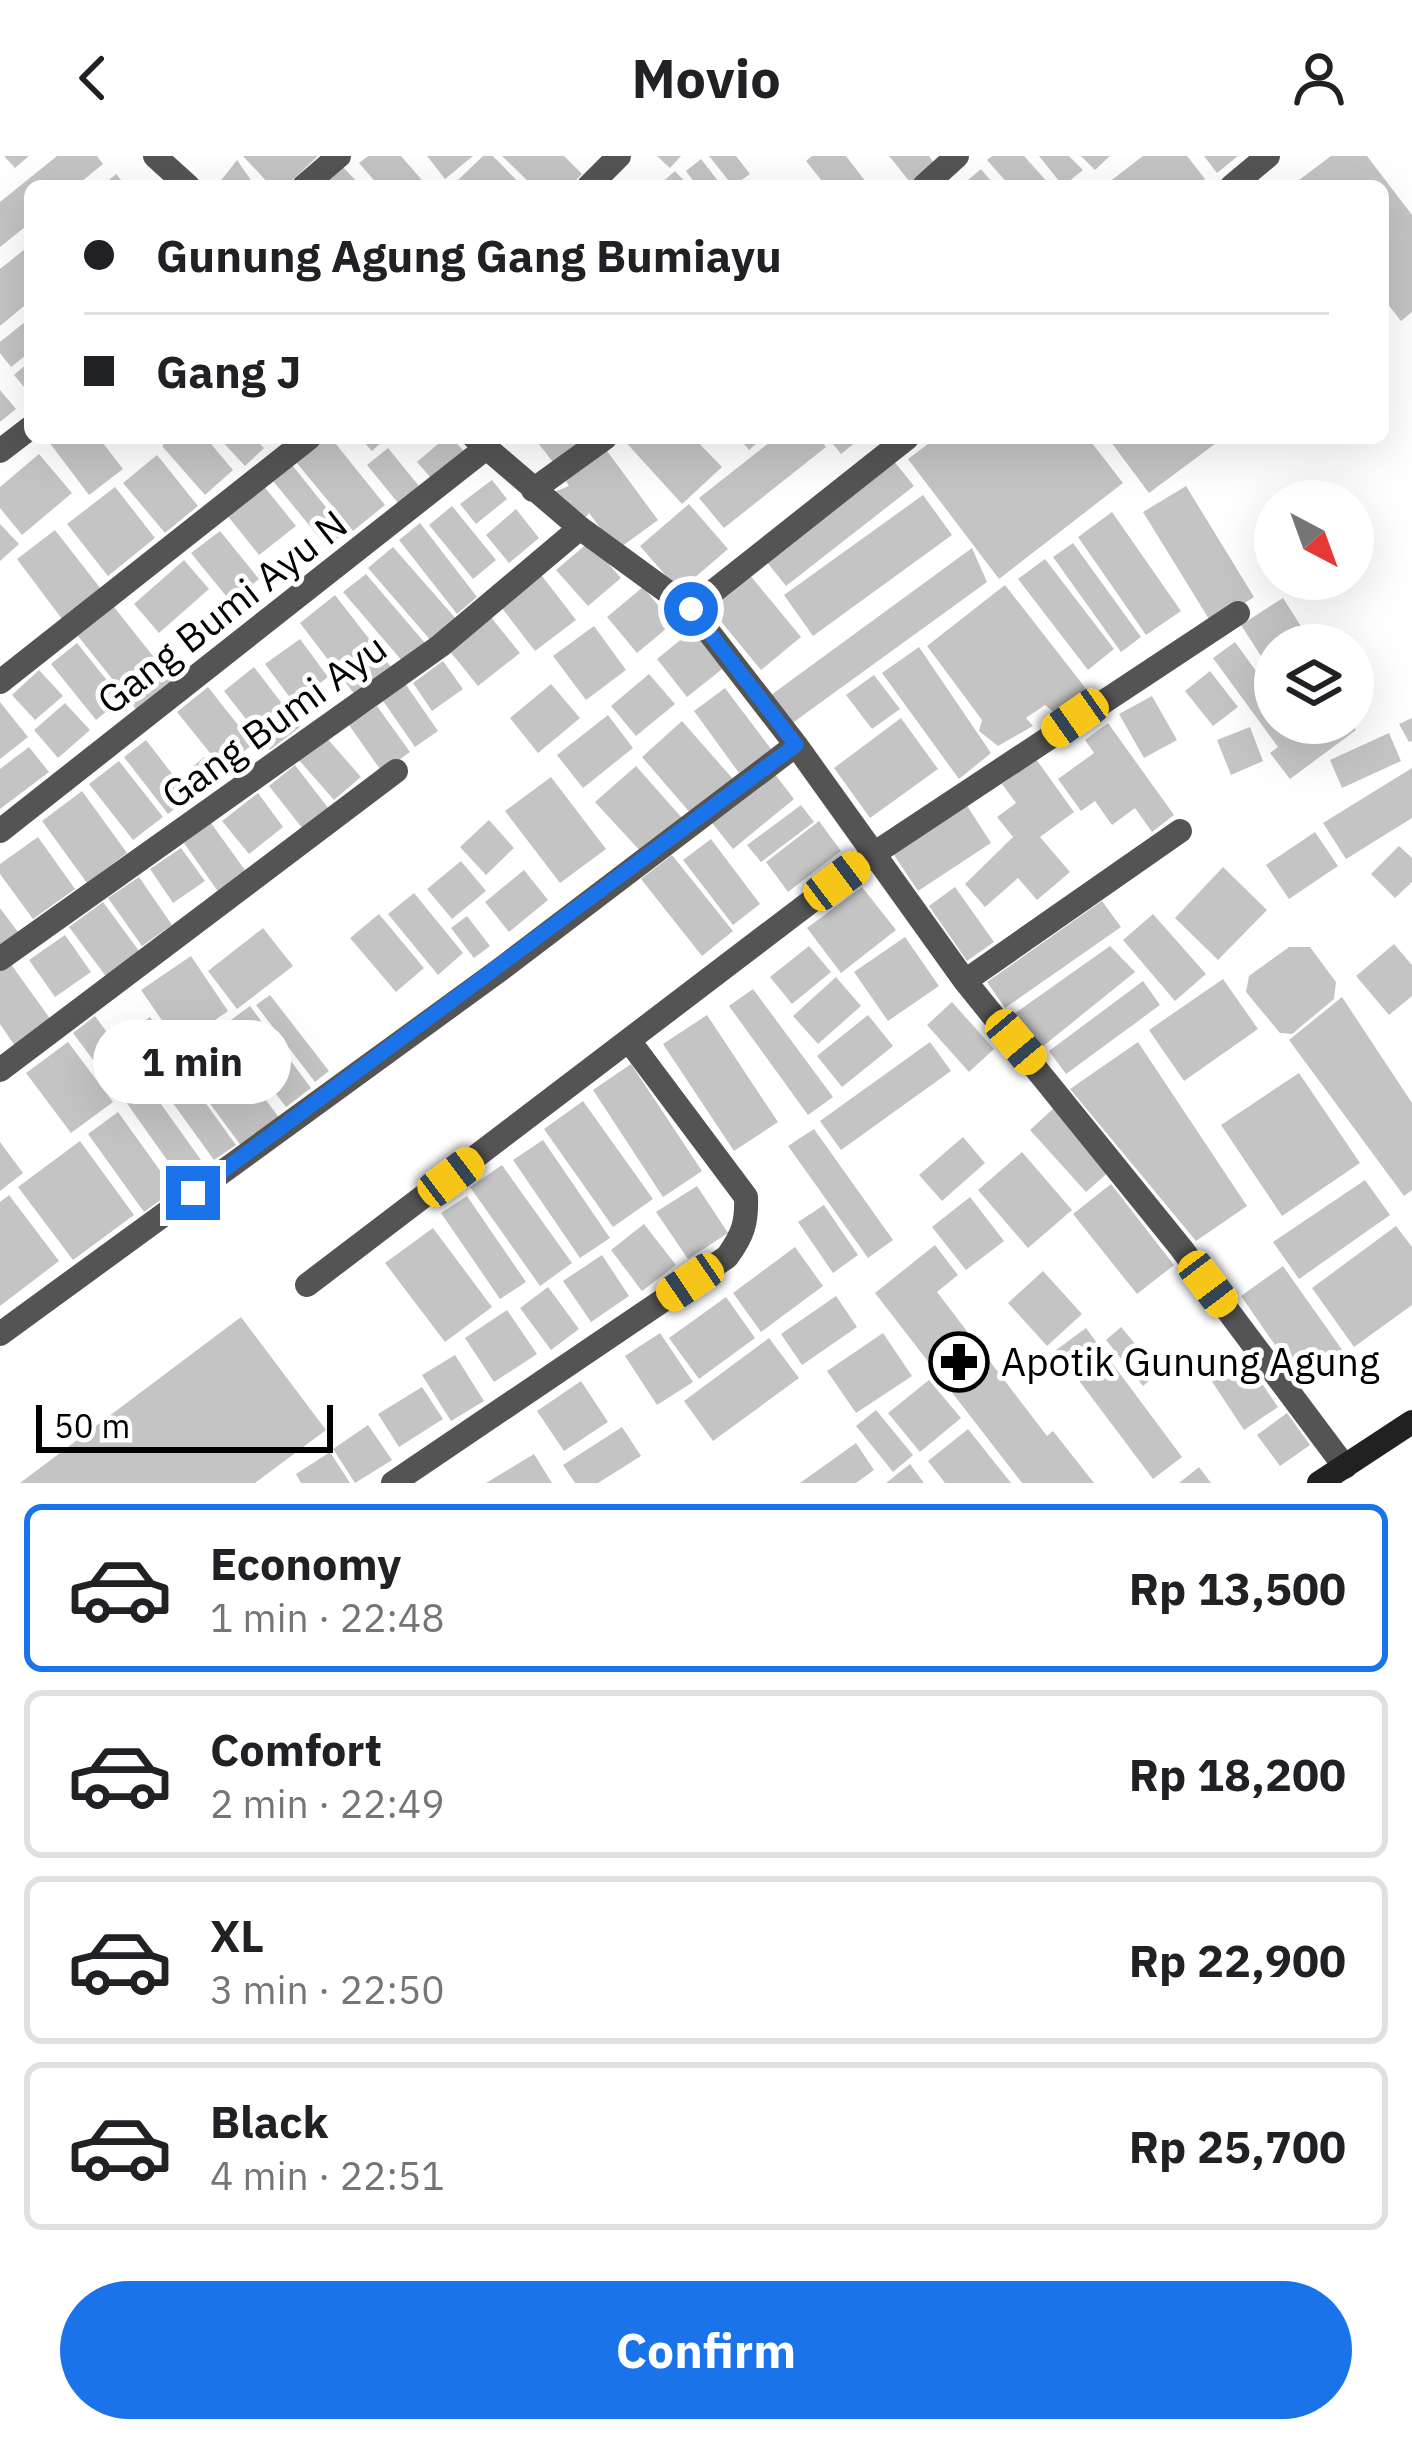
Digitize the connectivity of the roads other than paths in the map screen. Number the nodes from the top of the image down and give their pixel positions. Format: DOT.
graph roads {
  1 [pos="155,156"];
  2 [pos="339,156"];
  3 [pos="619,156"];
  4 [pos="957,156"];
  5 [pos="1268,156"];
  6 [pos="181,180"];
  7 [pos="311,180"];
  8 [pos="595,180"];
  9 [pos="931,180"];
  10 [pos="1239,180"];
  11 [pos="24,433"];
  12 [pos="301,444"];
  13 [pos="480,444"];
  14 [pos="482,444"];
  15 [pos="597,444"];
  16 [pos="899,444"];
  17 [pos="0,451"];
  18 [pos="533,490"];
  19 [pos="580,528"];
  20 [pos="691,609"];
  21 [pos="1238,613"];
  22 [pos="0,682"];
  23 [pos="796,745"];
  24 [pos="396,771"];
  25 [pos="0,831"];
  26 [pos="1180,831"];
  27 [pos="872,855"];
  28 [pos="0,959"];
  29 [pos="965,981"];
  30 [pos="630,1042"];
  31 [pos="0,1070"];
  32 [pos="308,1285"];
  33 [pos="0,1334"];
  34 [pos="1411,1426"];
  35 [pos="1345,1467"];
  36 [pos="393,1483"];
  37 [pos="1319,1483"];
  1 -- 6 [label="street"];
  2 -- 7 [label="street"];
  3 -- 8 [label="street"];
  4 -- 9 [label="street"];
  5 -- 10 [label="street"];
  11 -- 17 [label="street"];
  12 -- 22 [label="street"];
  13 -- 25 [label="street, Gang Bumi Ayu N"];
  14 -- 18 [label="street"];
  15 -- 18 [label="street"];
  16 -- 20 [label="street"];
  18 -- 19 [label="street"];
  19 -- 20 [label="street"];
  19 -- 28 [label="street, Gang Bumi Ayu"];
  20 -- 23 [label="street"];
  21 -- 27 [label="street"];
  23 -- 27 [label="street"];
  23 -- 33 [label="street"];
  24 -- 31 [label="street"];
  26 -- 29 [label="street"];
  27 -- 29 [label="street"];
  27 -- 30 [label="street"];
  29 -- 35 [label="street"];
  30 -- 32 [label="street"];
  30 -- 36 [label="street"];
  34 -- 35 [label="main road"];
  35 -- 37 [label="main road"];
}
